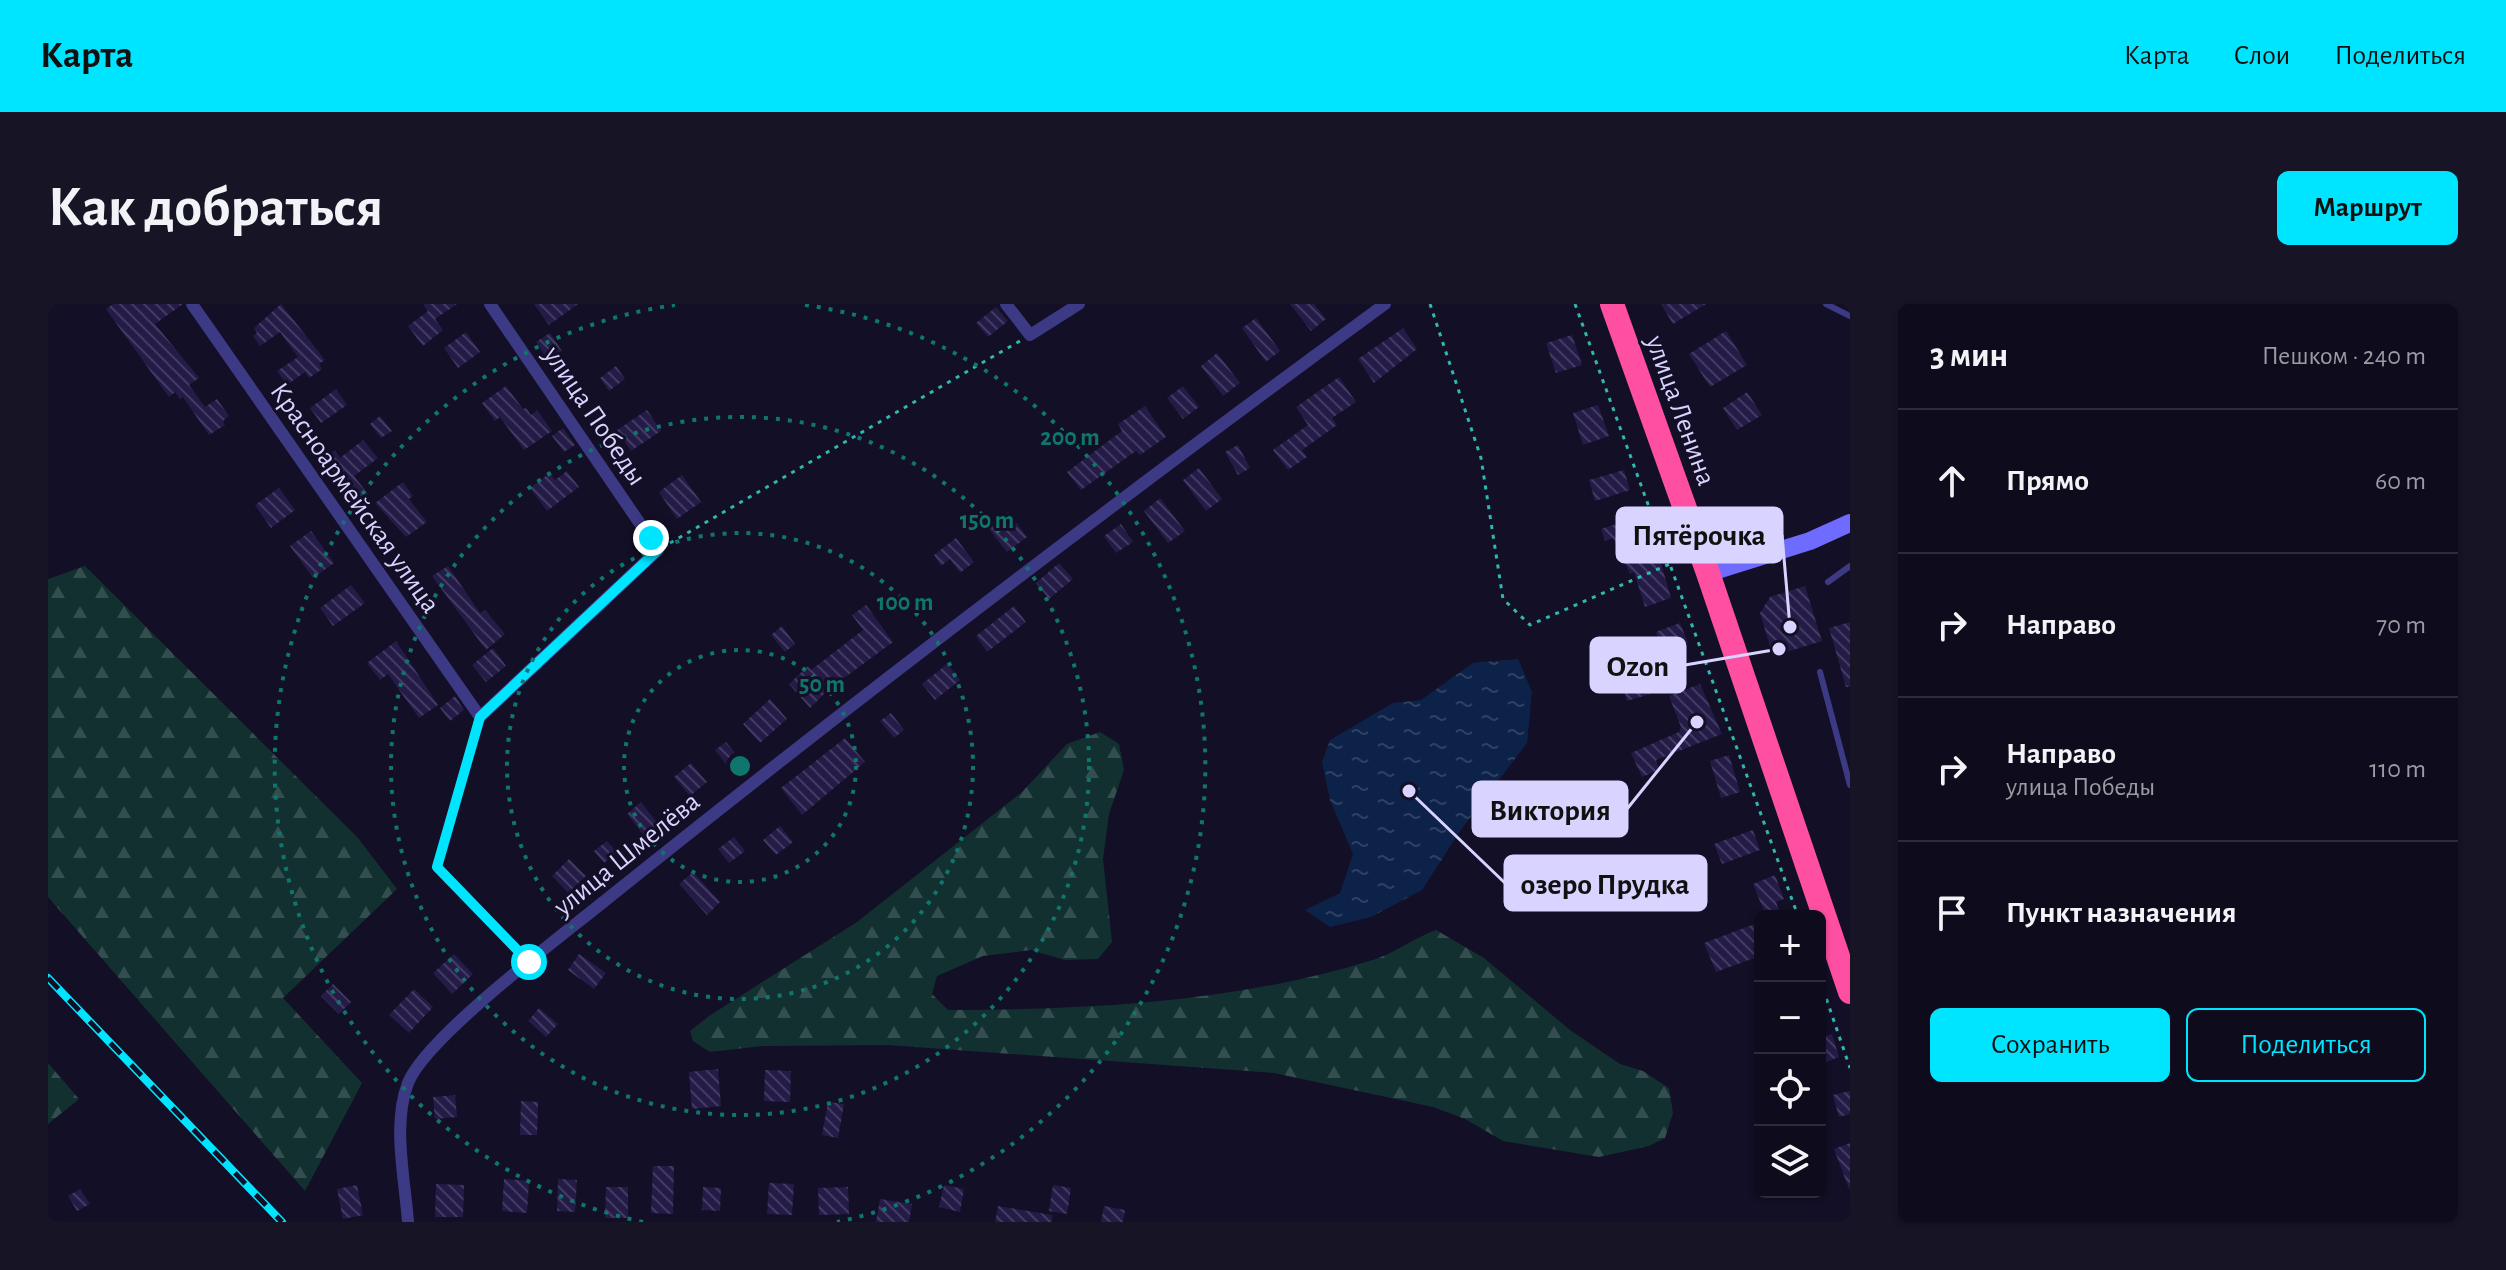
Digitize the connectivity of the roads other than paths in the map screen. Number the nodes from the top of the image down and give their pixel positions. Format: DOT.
graph roads {
  1 [pos="192,304"];
  2 [pos="490,304"];
  3 [pos="1006,304"];
  4 [pos="1079,304"];
  5 [pos="1385,304"];
  6 [pos="1612,304"];
  7 [pos="1826,304"];
  8 [pos="1850,316"];
  9 [pos="1850,523"];
  10 [pos="658,550"];
  11 [pos="1850,566"];
  12 [pos="1708,573"];
  13 [pos="1828,582"];
  14 [pos="1820,672"];
  15 [pos="1850,785"];
  16 [pos="1850,992"];
  17 [pos="408,1222"];
  1 -- 10 [label="street, Красноармейская улица"];
  2 -- 10 [label="street, улица Победы"];
  3 -- 4 [label="street"];
  5 -- 17 [label="street, улица Шмелёва"];
  6 -- 12 [label="highway, улица Ленина"];
  7 -- 8 [label="lane"];
  9 -- 12 [label="street"];
  11 -- 13 [label="lane"];
  12 -- 16 [label="highway, улица Ленина"];
  14 -- 15 [label="lane"];
}
